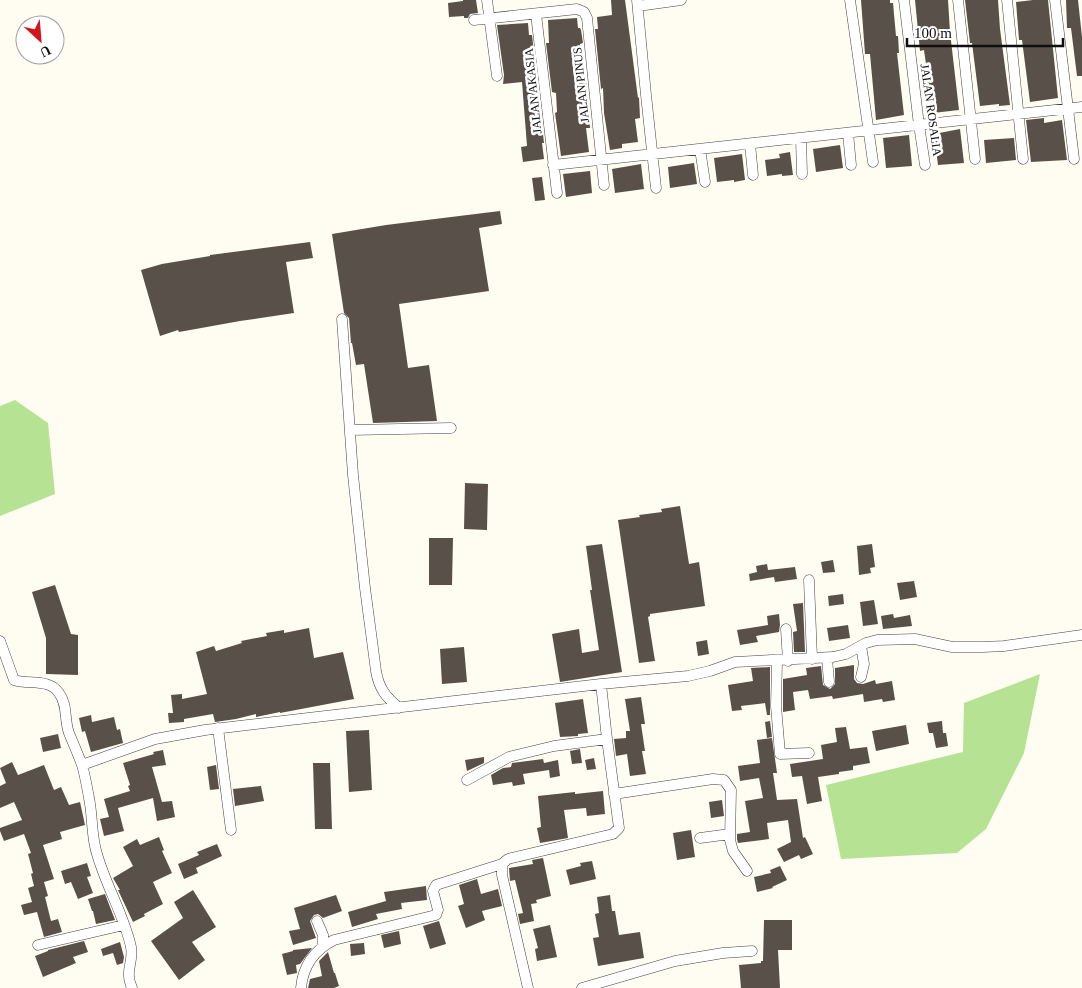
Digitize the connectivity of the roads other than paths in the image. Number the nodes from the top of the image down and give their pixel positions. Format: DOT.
graph roads {
  1 [pos="487,0"];
  2 [pos="680,0"];
  3 [pos="850,0"];
  4 [pos="904,0"];
  5 [pos="958,0"];
  6 [pos="1007,0"];
  7 [pos="1055,0"];
  8 [pos="638,3"];
  9 [pos="536,14"];
  10 [pos="490,19"];
  11 [pos="474,20"];
  12 [pos="497,76"];
  13 [pos="1082,107"];
  14 [pos="1067,109"];
  15 [pos="1020,114"];
  16 [pos="971,119"];
  17 [pos="919,125"];
  18 [pos="868,131"];
  19 [pos="848,133"];
  20 [pos="801,138"];
  21 [pos="750,144"];
  22 [pos="700,149"];
  23 [pos="652,155"];
  24 [pos="975,159"];
  25 [pos="1024,159"];
  26 [pos="1074,159"];
  27 [pos="601,160"];
  28 [pos="873,162"];
  29 [pos="851,165"];
  30 [pos="925,165"];
  31 [pos="553,166"];
  32 [pos="802,174"];
  33 [pos="753,175"];
  34 [pos="705,182"];
  35 [pos="604,185"];
  36 [pos="656,188"];
  37 [pos="557,193"];
  38 [pos="342,319"];
  39 [pos="451,428"];
  40 [pos="350,430"];
  41 [pos="808,580"];
  42 [pos="786,629"];
  43 [pos="1082,635"];
  44 [pos="0,642"];
  45 [pos="861,646"];
  46 [pos="827,658"];
  47 [pos="812,659"];
  48 [pos="788,660"];
  49 [pos="777,661"];
  50 [pos="861,677"];
  51 [pos="830,682"];
  52 [pos="601,684"];
  53 [pos="399,708"];
  54 [pos="218,728"];
  55 [pos="607,739"];
  56 [pos="809,753"];
  57 [pos="82,765"];
  58 [pos="467,780"];
  59 [pos="614,794"];
  60 [pos="230,830"];
  61 [pos="730,834"];
  62 [pos="700,838"];
  63 [pos="502,864"];
  64 [pos="746,871"];
  65 [pos="317,921"];
  66 [pos="124,925"];
  67 [pos="38,945"];
  68 [pos="323,946"];
  69 [pos="752,951"];
  70 [pos="132,988"];
  71 [pos="301,988"];
  72 [pos="528,988"];
  73 [pos="582,988"];
  1 -- 10 [label="street"];
  2 -- 8 [label="street"];
  3 -- 18 [label="street"];
  4 -- 17 [label="street, JALAN ROSALIA"];
  5 -- 16 [label="street"];
  6 -- 15 [label="street"];
  7 -- 14 [label="street"];
  8 -- 23 [label="street"];
  9 -- 10 [label="street"];
  9 -- 27 [label="street, JALAN PINUS"];
  9 -- 31 [label="street, JALAN AKASIA"];
  10 -- 11 [label="street"];
  10 -- 12 [label="street"];
  13 -- 14 [label="street"];
  14 -- 15 [label="street"];
  14 -- 26 [label="street"];
  15 -- 16 [label="street"];
  15 -- 25 [label="street"];
  16 -- 17 [label="street"];
  16 -- 24 [label="street"];
  17 -- 18 [label="street"];
  17 -- 30 [label="street, JALAN ROSALIA"];
  18 -- 19 [label="street"];
  18 -- 28 [label="street"];
  19 -- 20 [label="street"];
  19 -- 29 [label="street"];
  20 -- 21 [label="street"];
  20 -- 32 [label="street"];
  21 -- 22 [label="street"];
  21 -- 33 [label="street"];
  22 -- 23 [label="street"];
  22 -- 34 [label="street"];
  23 -- 27 [label="street"];
  23 -- 36 [label="street"];
  27 -- 31 [label="street"];
  27 -- 35 [label="street, JALAN PINUS"];
  31 -- 37 [label="street, JALAN AKASIA"];
  38 -- 40 [label="street"];
  39 -- 40 [label="street"];
  40 -- 53 [label="street"];
  41 -- 47 [label="street"];
  42 -- 48 [label="street"];
  43 -- 45 [label="street"];
  44 -- 57 [label="street"];
  45 -- 46 [label="street"];
  45 -- 50 [label="street"];
  46 -- 47 [label="street"];
  46 -- 51 [label="street"];
  47 -- 48 [label="street"];
  48 -- 49 [label="street"];
  49 -- 52 [label="street"];
  49 -- 56 [label="street"];
  52 -- 53 [label="street"];
  52 -- 55 [label="street"];
  53 -- 54 [label="street"];
  54 -- 57 [label="street"];
  54 -- 60 [label="street"];
  55 -- 58 [label="street"];
  55 -- 59 [label="street"];
  57 -- 66 [label="street"];
  59 -- 61 [label="street"];
  59 -- 63 [label="street"];
  61 -- 62 [label="street"];
  61 -- 64 [label="street"];
  63 -- 68 [label="street"];
  63 -- 72 [label="street"];
  65 -- 68 [label="street"];
  66 -- 67 [label="street"];
  66 -- 70 [label="street"];
  68 -- 71 [label="street"];
  69 -- 73 [label="street"];
}
